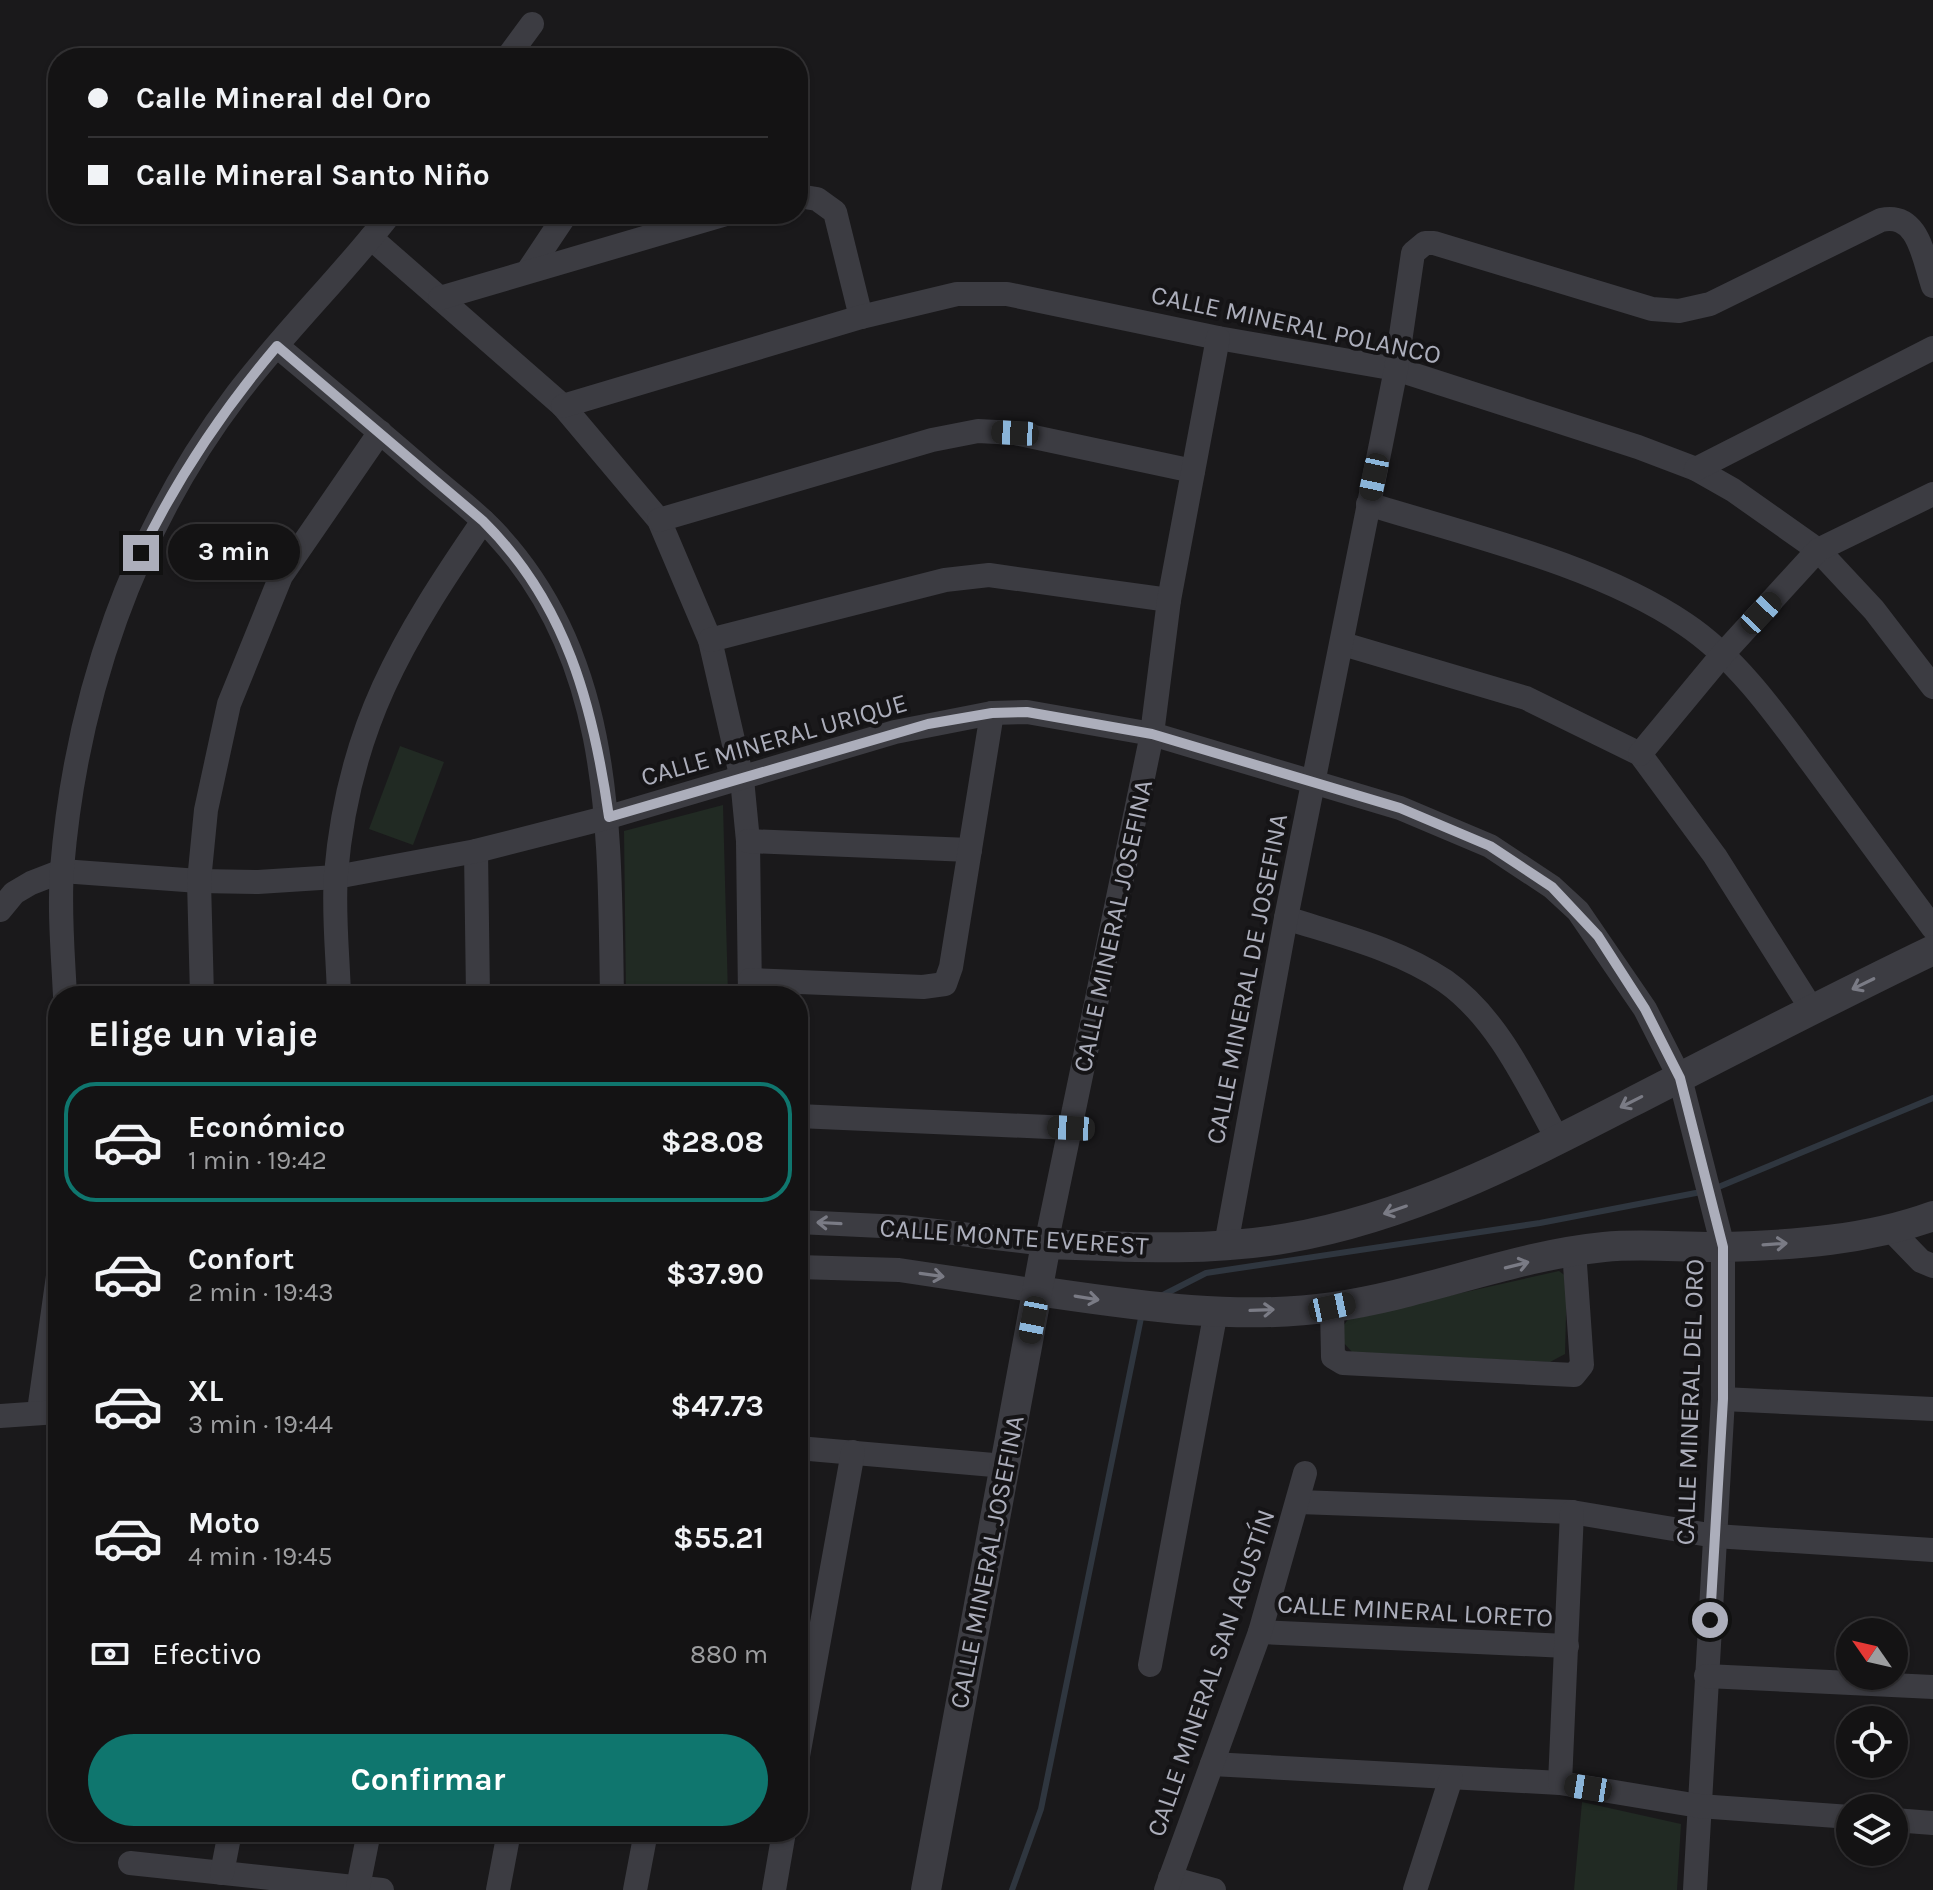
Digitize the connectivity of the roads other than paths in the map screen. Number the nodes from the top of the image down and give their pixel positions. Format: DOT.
graph roads {
  1 [pos="532,24"];
  2 [pos="514,48"];
  3 [pos="808,198"];
  4 [pos="382,224"];
  5 [pos="559,224"];
  6 [pos="691,224"];
  7 [pos="371,238"];
  8 [pos="528,271"];
  9 [pos="1933,286"];
  10 [pos="440,298"];
  11 [pos="861,317"];
  12 [pos="1218,338"];
  13 [pos="277,346"];
  14 [pos="1933,348"];
  15 [pos="1396,369"];
  16 [pos="563,406"];
  17 [pos="380,432"];
  18 [pos="1696,469"];
  19 [pos="1193,471"];
  20 [pos="1933,494"];
  21 [pos="1368,504"];
  22 [pos="659,520"];
  23 [pos="483,521"];
  24 [pos="1818,550"];
  25 [pos="1169,600"];
  26 [pos="710,640"];
  27 [pos="1343,644"];
  28 [pos="1923,654"];
  29 [pos="1722,655"];
  30 [pos="1933,687"];
  31 [pos="992,713"];
  32 [pos="1152,734"];
  33 [pos="1640,754"];
  34 [pos="742,779"];
  35 [pos="1313,782"];
  36 [pos="609,817"];
  37 [pos="748,841"];
  38 [pos="970,850"];
  39 [pos="476,851"];
  40 [pos="62,871"];
  41 [pos="336,877"];
  42 [pos="199,881"];
  43 [pos="7,902"];
  44 [pos="1286,918"];
  45 [pos="1933,928"];
  46 [pos="1933,950"];
  47 [pos="65,986"];
  48 [pos="202,986"];
  49 [pos="339,986"];
  50 [pos="478,986"];
  51 [pos="612,986"];
  52 [pos="750,986"];
  53 [pos="808,988"];
  54 [pos="1811,1008"];
  55 [pos="1680,1078"];
  56 [pos="808,1116"];
  57 [pos="1071,1128"];
  58 [pos="1558,1140"];
  59 [pos="1933,1216"];
  60 [pos="808,1222"];
  61 [pos="1891,1230"];
  62 [pos="1046,1244"];
  63 [pos="1226,1245"];
  64 [pos="1723,1247"];
  65 [pos="1574,1250"];
  66 [pos="1933,1266"];
  67 [pos="808,1267"];
  68 [pos="1038,1291"];
  69 [pos="1332,1307"];
  70 [pos="1216,1311"];
  71 [pos="1723,1399"];
  72 [pos="1933,1409"];
  73 [pos="48,1412"];
  74 [pos="0,1416"];
  75 [pos="808,1449"];
  76 [pos="853,1452"];
  77 [pos="1005,1466"];
  78 [pos="1305,1473"];
  79 [pos="1299,1502"];
  80 [pos="1572,1512"];
  81 [pos="1715,1536"];
  82 [pos="1933,1550"];
  83 [pos="1260,1632"];
  84 [pos="1567,1646"];
  85 [pos="1150,1665"];
  86 [pos="1706,1676"];
  87 [pos="1933,1687"];
  88 [pos="808,1701"];
  89 [pos="1212,1764"];
  90 [pos="1451,1778"];
  91 [pos="1560,1783"];
  92 [pos="1699,1806"];
  93 [pos="1836,1816"];
  94 [pos="1908,1821"];
  95 [pos="1933,1823"];
  96 [pos="228,1842"];
  97 [pos="369,1842"];
  98 [pos="507,1842"];
  99 [pos="644,1842"];
  100 [pos="782,1842"];
  101 [pos="130,1863"];
  102 [pos="222,1873"];
  103 [pos="1168,1884"];
  104 [pos="290,1885"];
  105 [pos="370,1889"];
  106 [pos="498,1890"];
  107 [pos="635,1890"];
  108 [pos="774,1890"];
  109 [pos="926,1890"];
  110 [pos="1214,1890"];
  111 [pos="1415,1890"];
  112 [pos="1695,1890"];
  1 -- 2 [label="street"];
  3 -- 11 [label="street"];
  4 -- 7 [label="street"];
  5 -- 8 [label="street"];
  6 -- 8 [label="street"];
  7 -- 10 [label="street"];
  7 -- 13 [label="street"];
  8 -- 10 [label="street"];
  9 -- 15 [label="street, CALLE MINERAL DE JOSEFINA"];
  10 -- 16 [label="street"];
  11 -- 12 [label="street, CALLE MINERAL POLANCO"];
  11 -- 16 [label="street, CALLE MINERAL POLANCO"];
  12 -- 15 [label="street, CALLE MINERAL POLANCO"];
  12 -- 19 [label="street, CALLE MINERAL JOSEFINA"];
  13 -- 17 [label="street"];
  13 -- 40 [label="street"];
  14 -- 18 [label="street"];
  15 -- 18 [label="street, CALLE MINERAL POLANCO"];
  15 -- 21 [label="street, CALLE MINERAL DE JOSEFINA"];
  16 -- 22 [label="street"];
  17 -- 23 [label="street"];
  17 -- 42 [label="street"];
  18 -- 24 [label="street, CALLE MINERAL POLANCO"];
  19 -- 22 [label="street"];
  19 -- 25 [label="street, CALLE MINERAL JOSEFINA"];
  20 -- 24 [label="street"];
  21 -- 27 [label="street, CALLE MINERAL DE JOSEFINA"];
  21 -- 29 [label="street"];
  22 -- 26 [label="street"];
  23 -- 36 [label="street"];
  23 -- 41 [label="street"];
  24 -- 28 [label="street, CALLE MINERAL POLANCO"];
  24 -- 29 [label="street"];
  25 -- 26 [label="street"];
  25 -- 32 [label="street, CALLE MINERAL JOSEFINA"];
  26 -- 34 [label="street"];
  27 -- 33 [label="street"];
  27 -- 35 [label="street, CALLE MINERAL DE JOSEFINA"];
  28 -- 30 [label="street, CALLE MINERAL POLANCO"];
  29 -- 33 [label="street"];
  29 -- 45 [label="street"];
  31 -- 32 [label="street, CALLE MINERAL URIQUE"];
  31 -- 34 [label="street, CALLE MINERAL URIQUE"];
  31 -- 38 [label="street"];
  32 -- 35 [label="street, CALLE MINERAL URIQUE"];
  32 -- 57 [label="street, CALLE MINERAL JOSEFINA"];
  33 -- 54 [label="street"];
  34 -- 36 [label="street, CALLE MINERAL URIQUE"];
  34 -- 37 [label="street"];
  35 -- 44 [label="street, CALLE MINERAL DE JOSEFINA"];
  35 -- 55 [label="street, CALLE MINERAL DEL ORO"];
  36 -- 39 [label="street, CALLE MINERAL URIQUE"];
  36 -- 51 [label="street"];
  37 -- 38 [label="street"];
  37 -- 52 [label="street"];
  38 -- 53 [label="street"];
  39 -- 41 [label="street, CALLE MINERAL URIQUE"];
  39 -- 50 [label="street"];
  40 -- 42 [label="street, CALLE MINERAL URIQUE"];
  40 -- 43 [label="street, CALLE MINERAL URIQUE"];
  40 -- 47 [label="street"];
  41 -- 42 [label="street, CALLE MINERAL URIQUE"];
  41 -- 49 [label="street"];
  42 -- 48 [label="street"];
  44 -- 58 [label="street"];
  44 -- 63 [label="street, CALLE MINERAL DE JOSEFINA"];
  46 -- 54 [label="street, CALLE MONTE EVEREST, one-way"];
  54 -- 55 [label="street, CALLE MONTE EVEREST"];
  55 -- 58 [label="street, CALLE MONTE EVEREST, one-way"];
  55 -- 64 [label="street, CALLE MINERAL DEL ORO"];
  56 -- 57 [label="street"];
  57 -- 62 [label="street, CALLE MINERAL JOSEFINA"];
  58 -- 63 [label="street, CALLE MONTE EVEREST, one-way"];
  59 -- 61 [label="street, CALLE MONTE EVEREST"];
  62 -- 60 [label="street, CALLE MONTE EVEREST, one-way"];
  64 -- 61 [label="street, CALLE MONTE EVEREST, one-way"];
  61 -- 66 [label="street"];
  62 -- 63 [label="street, CALLE MONTE EVEREST"];
  62 -- 68 [label="street, CALLE MINERAL JOSEFINA"];
  64 -- 65 [label="street, CALLE MONTE EVEREST"];
  64 -- 71 [label="street, CALLE MINERAL DEL ORO"];
  69 -- 65 [label="street, CALLE MONTE EVEREST, one-way"];
  65 -- 69 [label="street"];
  67 -- 68 [label="street, CALLE MONTE EVEREST, one-way"];
  68 -- 70 [label="street, CALLE MONTE EVEREST, one-way"];
  68 -- 77 [label="street, CALLE MINERAL JOSEFINA"];
  70 -- 69 [label="street, CALLE MONTE EVEREST, one-way"];
  70 -- 85 [label="street"];
  71 -- 72 [label="street"];
  71 -- 81 [label="street, CALLE MINERAL DEL ORO"];
  73 -- 74 [label="street"];
  75 -- 76 [label="street"];
  76 -- 77 [label="street"];
  76 -- 88 [label="street"];
  77 -- 109 [label="street, CALLE MINERAL JOSEFINA"];
  78 -- 79 [label="street, CALLE MINERAL SAN AGUSTÍN"];
  79 -- 80 [label="street"];
  79 -- 83 [label="street, CALLE MINERAL SAN AGUSTÍN"];
  80 -- 81 [label="street"];
  80 -- 84 [label="street"];
  81 -- 82 [label="street"];
  81 -- 86 [label="street, CALLE MINERAL DEL ORO"];
  83 -- 84 [label="street, CALLE MINERAL LORETO"];
  83 -- 89 [label="street, CALLE MINERAL SAN AGUSTÍN"];
  84 -- 91 [label="street"];
  86 -- 87 [label="street"];
  86 -- 92 [label="street, CALLE MINERAL DEL ORO"];
  89 -- 90 [label="street"];
  89 -- 103 [label="street, CALLE MINERAL SAN AGUSTÍN"];
  90 -- 91 [label="street"];
  90 -- 111 [label="street"];
  91 -- 92 [label="street"];
  92 -- 93 [label="street"];
  92 -- 112 [label="street, CALLE MINERAL DEL ORO"];
  94 -- 95 [label="street"];
  96 -- 102 [label="street"];
  97 -- 105 [label="street"];
  98 -- 106 [label="street"];
  99 -- 107 [label="street"];
  100 -- 108 [label="street"];
  101 -- 102 [label="street"];
  102 -- 104 [label="street"];
  103 -- 110 [label="street"];
  104 -- 105 [label="street"];
}
